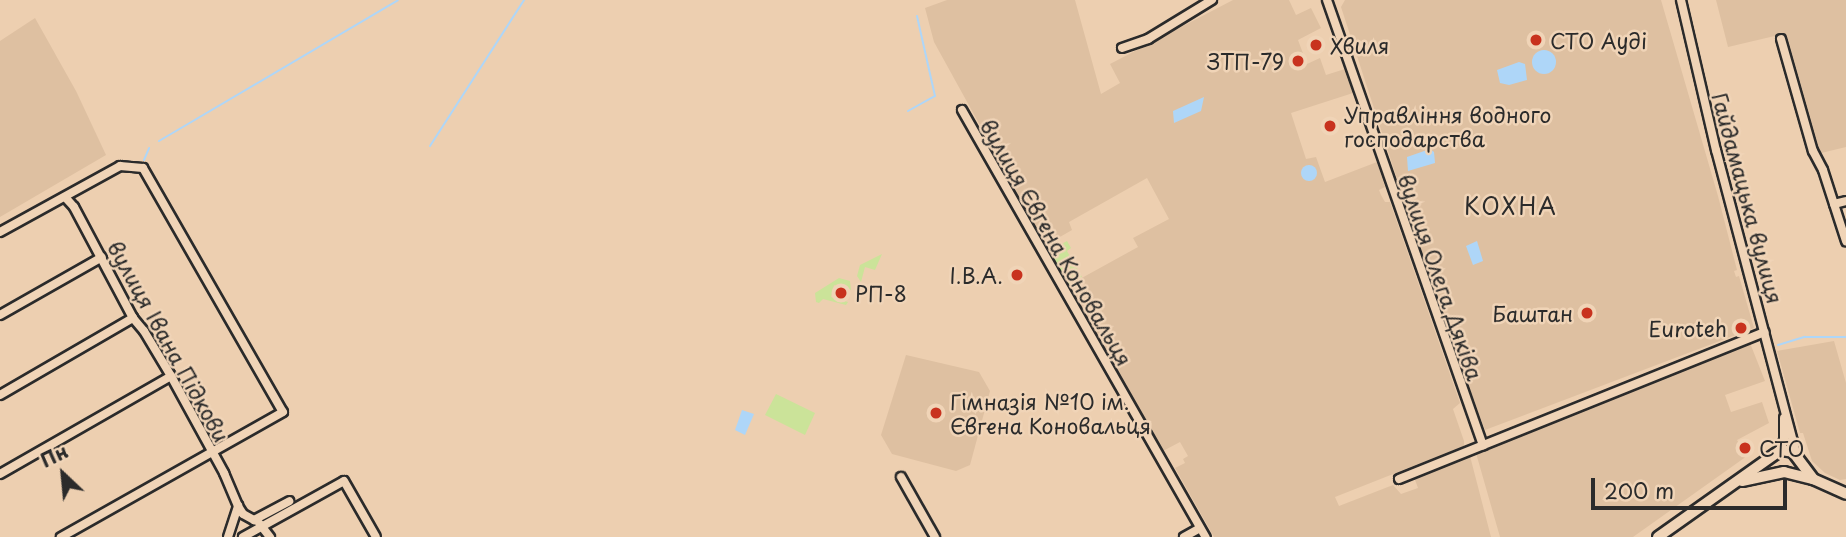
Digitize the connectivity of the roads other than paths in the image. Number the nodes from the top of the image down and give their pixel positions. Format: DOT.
graph roads {
  1 [pos="1212,0"];
  2 [pos="1327,0"];
  3 [pos="1681,0"];
  4 [pos="1781,39"];
  5 [pos="1122,48"];
  6 [pos="962,110"];
  7 [pos="65,197"];
  8 [pos="1846,201"];
  9 [pos="1834,204"];
  10 [pos="0,232"];
  11 [pos="1846,241"];
  12 [pos="102,257"];
  13 [pos="0,315"];
  14 [pos="134,318"];
  15 [pos="1765,332"];
  16 [pos="171,376"];
  17 [pos="0,395"];
  18 [pos="1783,405"];
  19 [pos="1483,445"];
  20 [pos="1779,452"];
  21 [pos="211,453"];
  22 [pos="1797,457"];
  23 [pos="1784,472"];
  24 [pos="0,474"];
  25 [pos="901,477"];
  26 [pos="1399,479"];
  27 [pos="1813,479"];
  28 [pos="1732,483"];
  29 [pos="1846,494"];
  30 [pos="289,501"];
  31 [pos="238,506"];
  32 [pos="254,520"];
  33 [pos="263,526"];
  34 [pos="1200,527"];
  35 [pos="61,537"];
  36 [pos="228,537"];
  37 [pos="243,537"];
  38 [pos="270,537"];
  39 [pos="376,537"];
  40 [pos="935,537"];
  41 [pos="1184,537"];
  42 [pos="1206,537"];
  43 [pos="1658,537"];
  1 -- 5 [label="street"];
  2 -- 19 [label="street, вулиця Олега Дяківа"];
  3 -- 15 [label="street, Гайдамацька вулиця"];
  4 -- 9 [label="street"];
  6 -- 34 [label="street, вулиця Євгена Коновальця"];
  7 -- 10 [label="street"];
  7 -- 12 [label="street, вулиця Івана Підкови"];
  7 -- 21 [label="street"];
  8 -- 9 [label="street"];
  9 -- 11 [label="street"];
  12 -- 13 [label="street"];
  12 -- 14 [label="street, вулиця Івана Підкови"];
  14 -- 16 [label="street, вулиця Івана Підкови"];
  14 -- 17 [label="street"];
  15 -- 18 [label="street, Гайдамацька вулиця"];
  15 -- 19 [label="street"];
  16 -- 21 [label="street, вулиця Івана Підкови"];
  16 -- 24 [label="street"];
  18 -- 20 [label="street, Гайдамацька вулиця"];
  18 -- 22 [label="street, Гайдамацька вулиця"];
  19 -- 26 [label="street"];
  20 -- 22 [label="street"];
  20 -- 23 [label="street"];
  20 -- 28 [label="street"];
  21 -- 31 [label="street, вулиця Івана Підкови"];
  21 -- 35 [label="street"];
  22 -- 23 [label="street"];
  22 -- 27 [label="street"];
  23 -- 27 [label="street"];
  23 -- 28 [label="street"];
  25 -- 40 [label="street"];
  27 -- 29 [label="street"];
  28 -- 43 [label="street"];
  30 -- 32 [label="street"];
  31 -- 32 [label="street"];
  31 -- 36 [label="street"];
  32 -- 33 [label="street"];
  33 -- 37 [label="street"];
  33 -- 38 [label="street"];
  33 -- 39 [label="street"];
  34 -- 41 [label="street"];
  34 -- 42 [label="street, вулиця Євгена Коновальця"];
}
